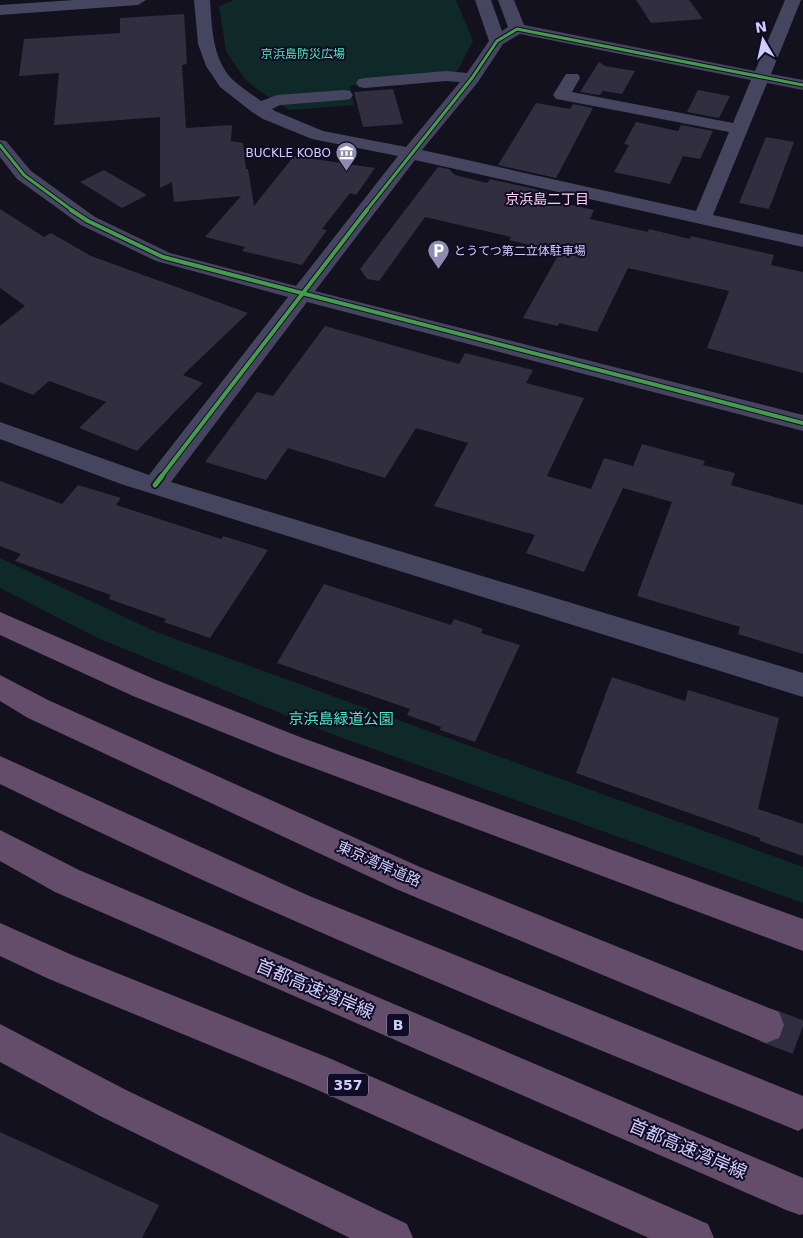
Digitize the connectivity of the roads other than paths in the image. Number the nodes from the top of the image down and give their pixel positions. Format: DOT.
graph roads {
  1 [pos="138,0"];
  2 [pos="202,0"];
  3 [pos="483,0"];
  4 [pos="506,0"];
  5 [pos="793,0"];
  6 [pos="0,10"];
  7 [pos="517,29"];
  8 [pos="497,41"];
  9 [pos="760,77"];
  10 [pos="472,78"];
  11 [pos="572,78"];
  12 [pos="365,83"];
  13 [pos="803,85"];
  14 [pos="344,95"];
  15 [pos="258,108"];
  16 [pos="739,129"];
  17 [pos="0,145"];
  18 [pos="410,154"];
  19 [pos="702,219"];
  20 [pos="803,241"];
  21 [pos="301,294"];
  22 [pos="803,423"];
  23 [pos="0,430"];
  24 [pos="155,485"];
  25 [pos="0,623"];
  26 [pos="803,685"];
  27 [pos="0,687"];
  28 [pos="0,769"];
  29 [pos="0,845"];
  30 [pos="803,935"];
  31 [pos="0,939"];
  32 [pos="766,1025"];
  33 [pos="0,1042"];
  34 [pos="798,1112"];
  35 [pos="800,1196"];
  36 [pos="393,1238"];
  37 [pos="694,1238"];
  1 -- 6 [label="street"];
  2 -- 15 [label="street"];
  3 -- 8 [label="street"];
  4 -- 7 [label="street"];
  5 -- 9 [label="street"];
  7 -- 8 [label="street"];
  7 -- 9 [label="street"];
  8 -- 10 [label="street"];
  9 -- 13 [label="street"];
  9 -- 16 [label="street"];
  10 -- 12 [label="street"];
  10 -- 18 [label="street"];
  11 -- 16 [label="street"];
  14 -- 15 [label="street"];
  15 -- 18 [label="street"];
  16 -- 19 [label="street"];
  17 -- 21 [label="street"];
  18 -- 19 [label="street"];
  18 -- 21 [label="street"];
  19 -- 20 [label="street"];
  21 -- 22 [label="street"];
  21 -- 24 [label="street"];
  23 -- 24 [label="street"];
  24 -- 26 [label="street"];
  25 -- 30 [label="highway"];
  27 -- 32 [label="highway, 東京湾岸道路"];
  28 -- 34 [label="highway"];
  29 -- 35 [label="highway, 首都高速湾岸線 / B"];
  31 -- 37 [label="highway, 357"];
  33 -- 36 [label="highway"];
}
